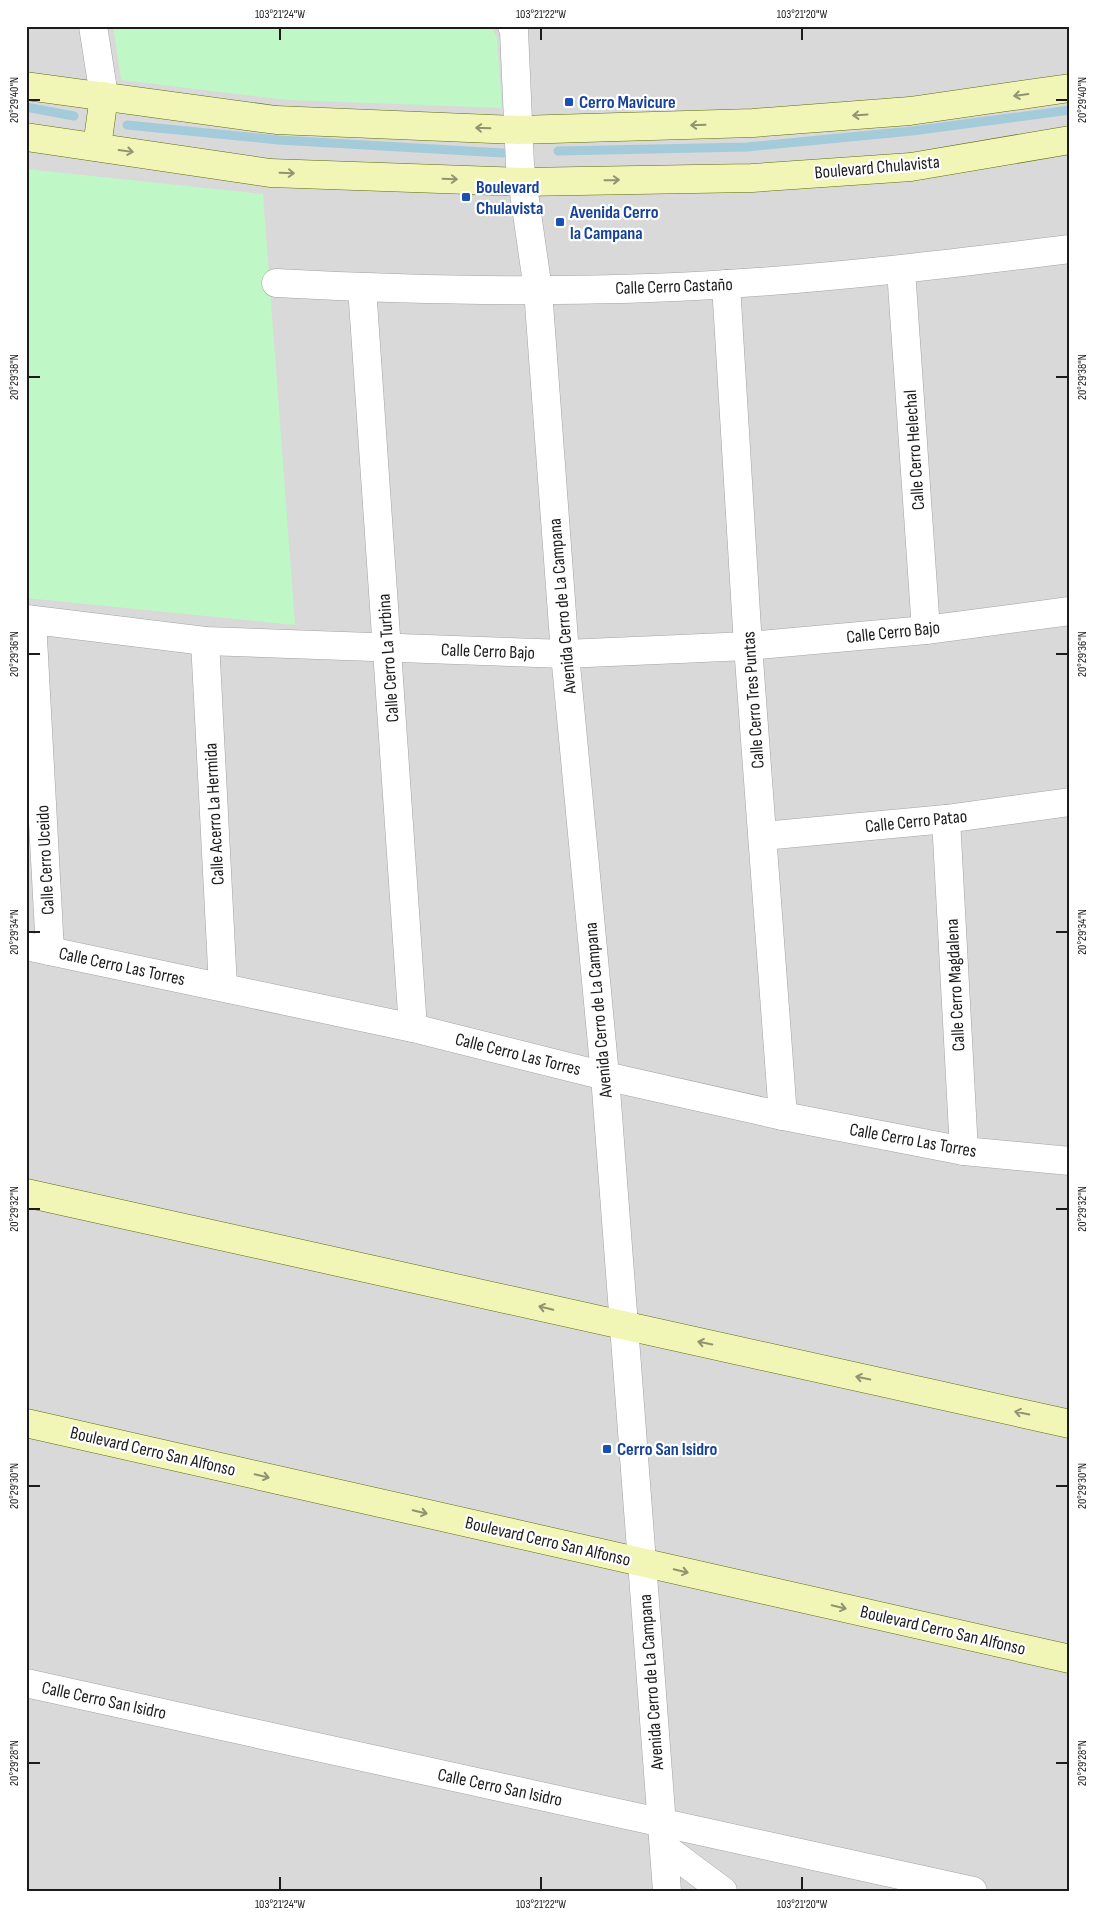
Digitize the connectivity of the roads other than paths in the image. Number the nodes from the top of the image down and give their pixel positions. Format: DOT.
graph roads {
  1 [pos="93,26"];
  2 [pos="512,26"];
  3 [pos="26,86"];
  4 [pos="1070,88"];
  5 [pos="104,96"];
  6 [pos="518,130"];
  7 [pos="26,137"];
  8 [pos="1070,140"];
  9 [pos="97,147"];
  10 [pos="522,182"];
  11 [pos="1070,249"];
  12 [pos="901,270"];
  13 [pos="276,283"];
  14 [pos="726,284"];
  15 [pos="362,287"];
  16 [pos="538,290"];
  17 [pos="1070,611"];
  18 [pos="29,619"];
  19 [pos="926,630"];
  20 [pos="205,640"];
  21 [pos="748,646"];
  22 [pos="388,647"];
  23 [pos="565,654"];
  24 [pos="1070,802"];
  25 [pos="946,819"];
  26 [pos="763,836"];
  27 [pos="38,949"];
  28 [pos="222,987"];
  29 [pos="413,1028"];
  30 [pos="605,1076"];
  31 [pos="783,1116"];
  32 [pos="964,1151"];
  33 [pos="1070,1161"];
  34 [pos="26,1193"];
  35 [pos="624,1326"];
  36 [pos="26,1423"];
  37 [pos="1070,1424"];
  38 [pos="642,1562"];
  39 [pos="1070,1659"];
  40 [pos="26,1683"];
  41 [pos="663,1835"];
  42 [pos="667,1891"];
  43 [pos="723,1891"];
  44 [pos="973,1891"];
  1 -- 5 [label="street"];
  2 -- 6 [label="street, Avenida Cerro de La Campana"];
  3 -- 5 [label="street"];
  4 -- 6 [label="street, one-way"];
  6 -- 5 [label="street, one-way"];
  5 -- 9 [label="street"];
  6 -- 10 [label="street, Avenida Cerro de La Campana"];
  7 -- 9 [label="street, Boulevard Chulavista"];
  10 -- 8 [label="street, Boulevard Chulavista, one-way"];
  9 -- 10 [label="street, Boulevard Chulavista, one-way"];
  10 -- 16 [label="street, Avenida Cerro de La Campana"];
  11 -- 12 [label="street, Calle Cerro Castaño"];
  12 -- 14 [label="street, Calle Cerro Castaño"];
  12 -- 19 [label="street, Calle Cerro Helechal"];
  13 -- 15 [label="street, Calle Cerro Castaño"];
  14 -- 16 [label="street, Calle Cerro Castaño"];
  14 -- 21 [label="street, Calle Cerro Tres Puntas"];
  15 -- 16 [label="street, Calle Cerro Castaño"];
  15 -- 22 [label="street, Calle Cerro La Turbina"];
  16 -- 23 [label="street, Avenida Cerro de La Campana"];
  17 -- 19 [label="street, Calle Cerro Bajo"];
  18 -- 20 [label="street, Calle Cerro Bajo"];
  18 -- 27 [label="street, Calle Cerro Uceido"];
  19 -- 21 [label="street, Calle Cerro Bajo"];
  20 -- 22 [label="street, Calle Cerro Bajo"];
  20 -- 28 [label="street, Calle Acerro La Hermida"];
  21 -- 23 [label="street, Calle Cerro Bajo"];
  21 -- 26 [label="street, Calle Cerro Tres Puntas"];
  22 -- 23 [label="street, Calle Cerro Bajo"];
  22 -- 29 [label="street, Calle Cerro La Turbina"];
  23 -- 30 [label="street, Avenida Cerro de La Campana"];
  24 -- 25 [label="street, Calle Cerro Patao"];
  25 -- 26 [label="street, Calle Cerro Patao"];
  25 -- 32 [label="street, Calle Cerro Magdalena"];
  26 -- 31 [label="street, Calle Cerro Tres Puntas"];
  27 -- 28 [label="street, Calle Cerro Las Torres"];
  28 -- 29 [label="street, Calle Cerro Las Torres"];
  29 -- 30 [label="street, Calle Cerro Las Torres"];
  30 -- 31 [label="street, Calle Cerro Las Torres"];
  30 -- 35 [label="street, Avenida Cerro de La Campana"];
  31 -- 32 [label="street, Calle Cerro Las Torres"];
  32 -- 33 [label="street, Calle Cerro Las Torres"];
  35 -- 34 [label="street, one-way"];
  37 -- 35 [label="street, one-way"];
  35 -- 38 [label="street, Avenida Cerro de La Campana"];
  36 -- 38 [label="street, Boulevard Cerro San Alfonso, one-way"];
  38 -- 39 [label="street, Boulevard Cerro San Alfonso, one-way"];
  38 -- 41 [label="street, Avenida Cerro de La Campana"];
  40 -- 41 [label="street, Calle Cerro San Isidro"];
  41 -- 42 [label="street, Avenida Cerro de La Campana"];
  41 -- 43 [label="street"];
  41 -- 44 [label="street, Calle Cerro San Isidro"];
}
